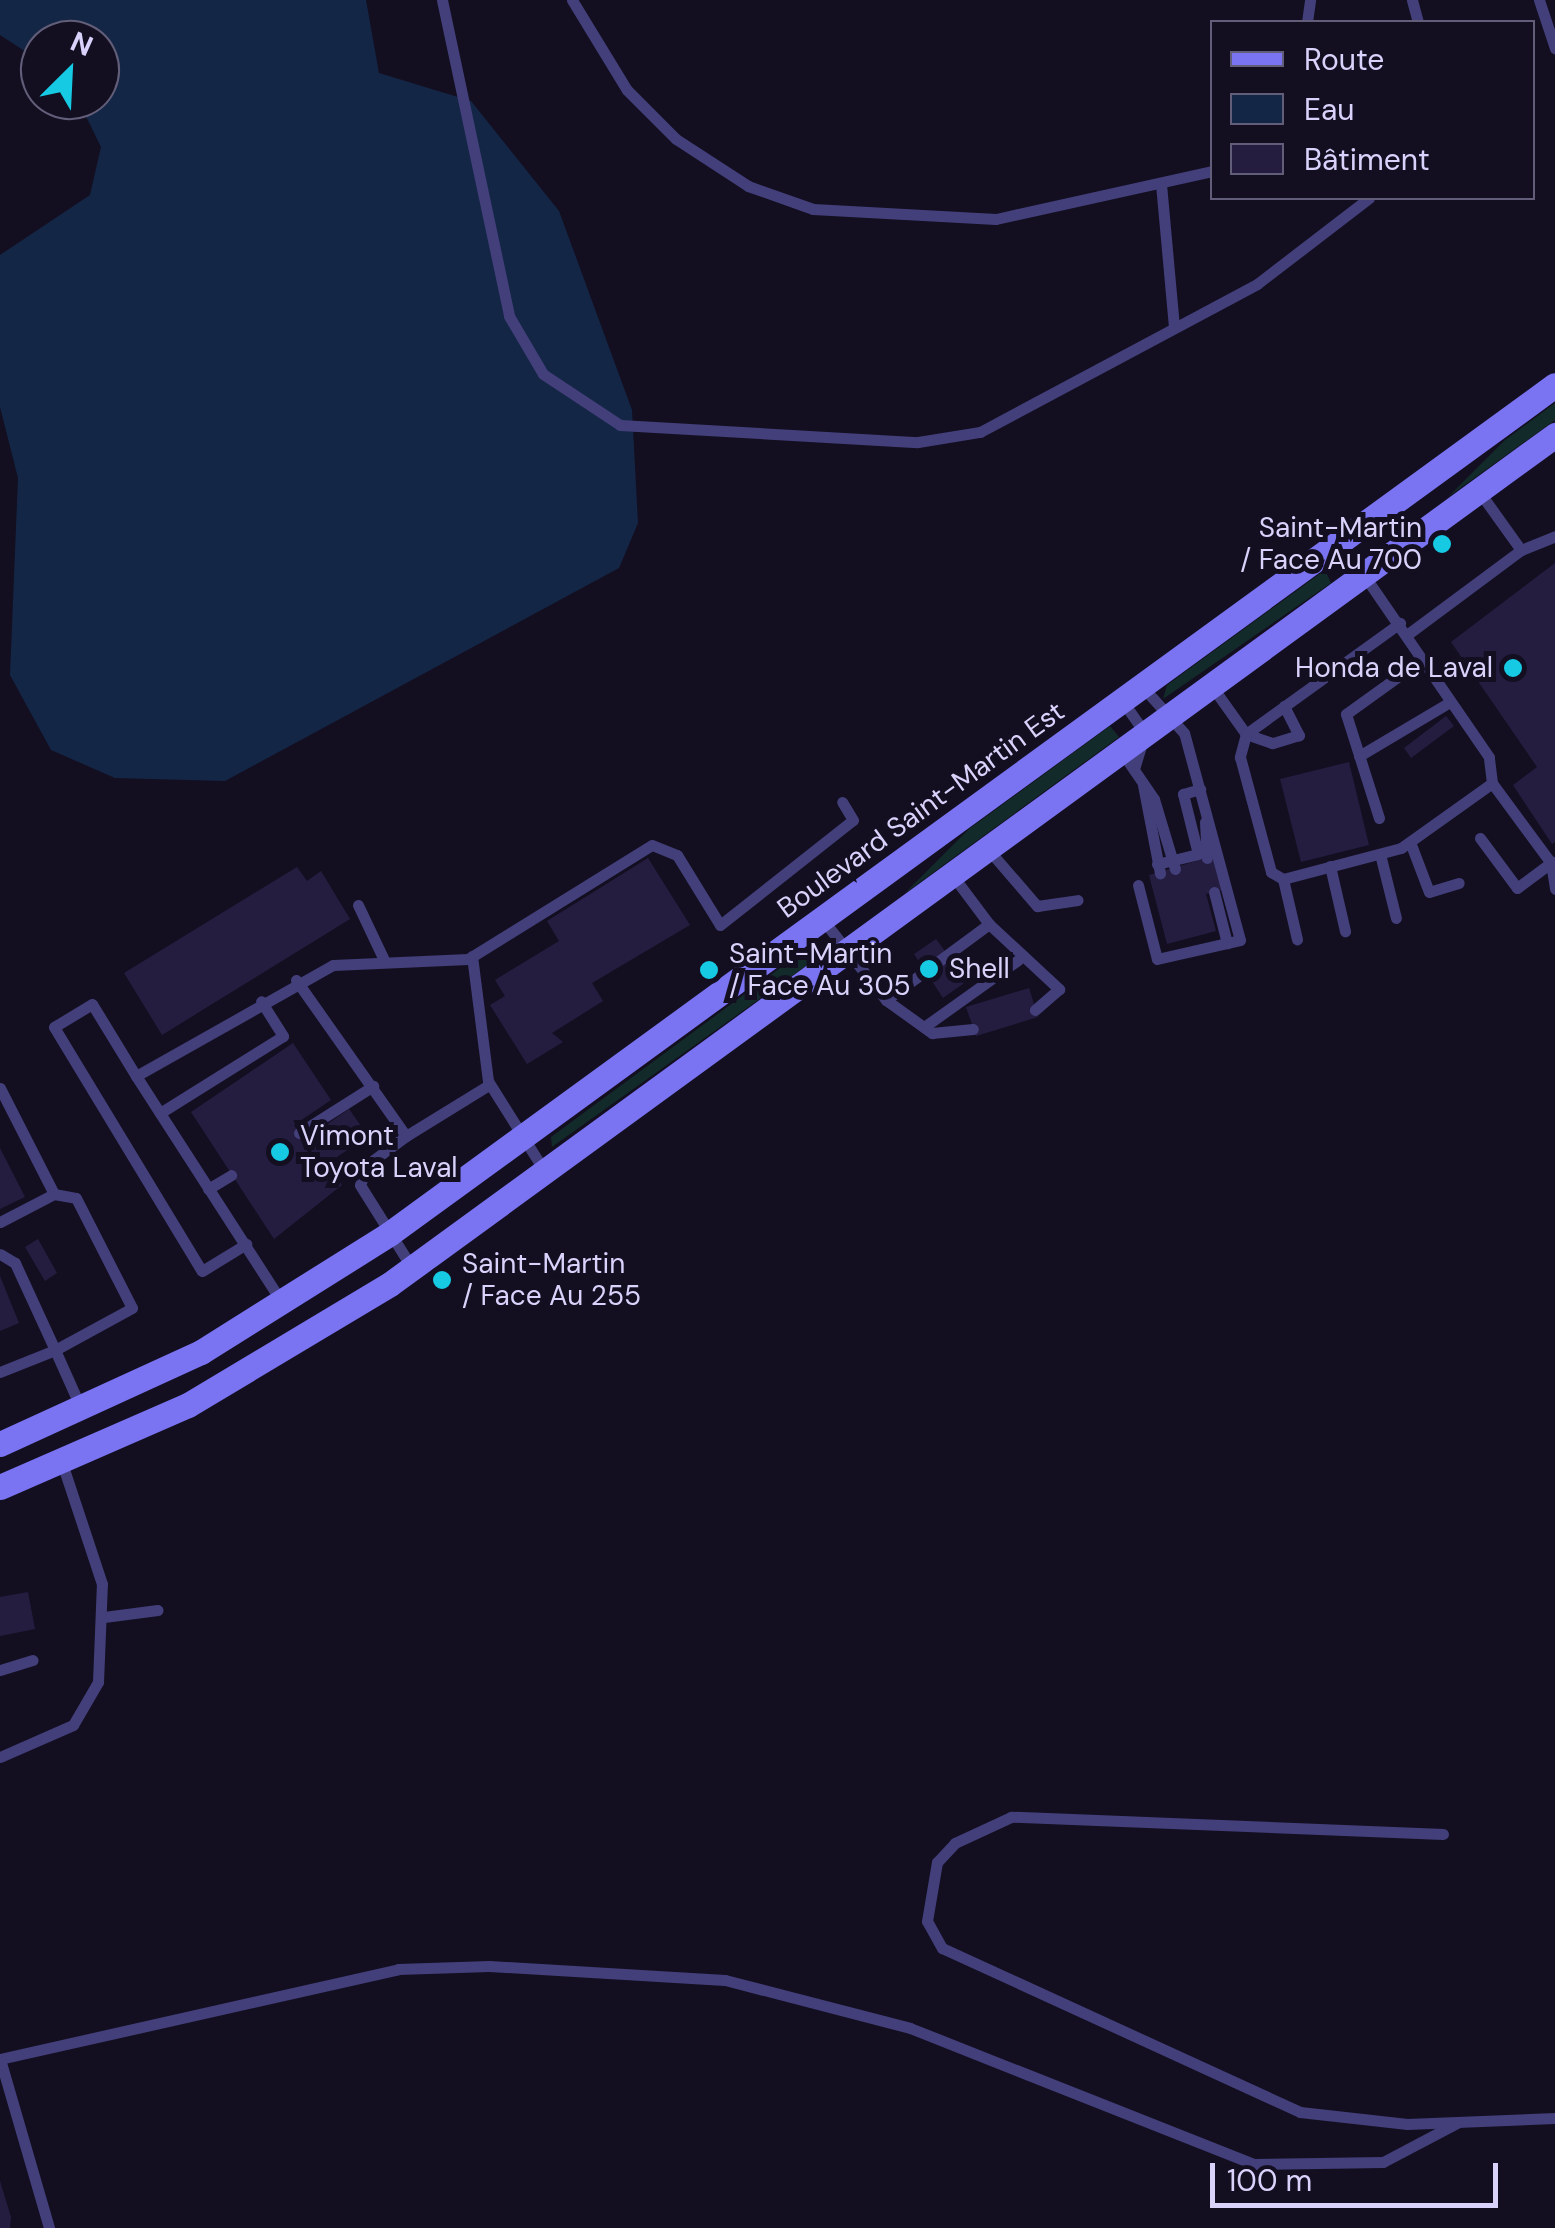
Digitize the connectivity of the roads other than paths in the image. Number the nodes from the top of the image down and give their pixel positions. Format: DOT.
graph roads {
  1 [pos="442,0"];
  2 [pos="572,0"];
  3 [pos="1539,0"];
  4 [pos="1555,48"];
  5 [pos="1210,172"];
  6 [pos="1161,184"];
  7 [pos="1365,200"];
  8 [pos="1174,327"];
  9 [pos="1555,385"];
  10 [pos="1555,435"];
  11 [pos="1478,490"];
  12 [pos="1555,536"];
  13 [pos="1340,539"];
  14 [pos="1521,550"];
  15 [pos="1364,573"];
  16 [pos="1404,628"];
  17 [pos="1421,660"];
  18 [pos="1210,685"];
  19 [pos="1131,692"];
  20 [pos="1450,702"];
  21 [pos="1284,706"];
  22 [pos="1155,726"];
  23 [pos="1246,734"];
  24 [pos="1359,756"];
  25 [pos="1128,760"];
  26 [pos="1492,784"];
  27 [pos="1143,785"];
  28 [pos="1200,789"];
  29 [pos="842,802"];
  30 [pos="1205,806"];
  31 [pos="1379,818"];
  32 [pos="1480,838"];
  33 [pos="1410,842"];
  34 [pos="988,848"];
  35 [pos="1380,854"];
  36 [pos="1206,858"];
  37 [pos="1553,860"];
  38 [pos="1173,864"];
  39 [pos="1330,866"];
  40 [pos="951,874"];
  41 [pos="1283,878"];
  42 [pos="1459,884"];
  43 [pos="1138,885"];
  44 [pos="1555,889"];
  45 [pos="1214,892"];
  46 [pos="1078,900"];
  47 [pos="358,905"];
  48 [pos="1396,918"];
  49 [pos="823,920"];
  50 [pos="989,924"];
  51 [pos="1345,931"];
  52 [pos="1297,939"];
  53 [pos="1227,943"];
  54 [pos="846,952"];
  55 [pos="472,956"];
  56 [pos="1018,960"];
  57 [pos="385,962"];
  58 [pos="296,980"];
  59 [pos="886,1000"];
  60 [pos="262,1001"];
  61 [pos="1036,1010"];
  62 [pos="924,1026"];
  63 [pos="973,1029"];
  64 [pos="136,1076"];
  65 [pos="489,1085"];
  66 [pos="373,1086"];
  67 [pos="0,1088"];
  68 [pos="160,1113"];
  69 [pos="298,1133"];
  70 [pos="406,1136"];
  71 [pos="521,1139"];
  72 [pos="544,1172"];
  73 [pos="230,1175"];
  74 [pos="208,1188"];
  75 [pos="54,1194"];
  76 [pos="0,1222"];
  77 [pos="389,1234"];
  78 [pos="246,1244"];
  79 [pos="0,1254"];
  80 [pos="412,1268"];
  81 [pos="283,1304"];
  82 [pos="54,1350"];
  83 [pos="0,1372"];
  84 [pos="82,1409"];
  85 [pos="0,1444"];
  86 [pos="62,1463"];
  87 [pos="0,1487"];
  88 [pos="158,1610"];
  89 [pos="104,1617"];
  90 [pos="33,1660"];
  91 [pos="0,1670"];
  92 [pos="0,1757"];
  93 [pos="1443,1834"];
  94 [pos="0,2059"];
  95 [pos="1555,2118"];
  96 [pos="1459,2122"];
  97 [pos="48,2228"];
  1 -- 8 [label="lane"];
  2 -- 6 [label="lane"];
  3 -- 4 [label="lane"];
  5 -- 6 [label="lane"];
  6 -- 8 [label="lane"];
  7 -- 8 [label="lane"];
  9 -- 13 [label="main road, Boulevard Saint-Martin Est"];
  10 -- 11 [label="main road"];
  11 -- 14 [label="lane"];
  11 -- 15 [label="main road"];
  12 -- 14 [label="lane"];
  13 -- 15 [label="lane"];
  13 -- 19 [label="main road, Boulevard Saint-Martin Est"];
  14 -- 16 [label="lane"];
  15 -- 16 [label="lane"];
  15 -- 18 [label="main road"];
  16 -- 17 [label="lane"];
  16 -- 21 [label="lane"];
  17 -- 20 [label="lane"];
  17 -- 24 [label="lane"];
  18 -- 22 [label="main road"];
  18 -- 23 [label="lane"];
  19 -- 22 [label="lane"];
  19 -- 22 [label="lane"];
  19 -- 49 [label="main road, Boulevard Saint-Martin Est"];
  20 -- 24 [label="lane"];
  20 -- 26 [label="lane"];
  21 -- 23 [label="lane"];
  21 -- 23 [label="lane"];
  22 -- 25 [label="main road"];
  22 -- 28 [label="lane"];
  23 -- 41 [label="lane"];
  24 -- 31 [label="lane"];
  25 -- 27 [label="lane"];
  25 -- 34 [label="main road"];
  26 -- 33 [label="lane"];
  26 -- 37 [label="lane"];
  27 -- 38 [label="lane"];
  27 -- 38 [label="lane"];
  28 -- 30 [label="lane"];
  28 -- 38 [label="lane"];
  29 -- 55 [label="lane"];
  30 -- 36 [label="lane"];
  30 -- 53 [label="lane"];
  32 -- 37 [label="lane"];
  33 -- 35 [label="lane"];
  33 -- 42 [label="lane"];
  34 -- 40 [label="main road"];
  34 -- 46 [label="lane"];
  35 -- 39 [label="lane"];
  35 -- 48 [label="lane"];
  37 -- 44 [label="lane"];
  39 -- 41 [label="lane"];
  39 -- 51 [label="lane"];
  40 -- 50 [label="lane"];
  40 -- 54 [label="main road"];
  41 -- 52 [label="lane"];
  43 -- 53 [label="lane"];
  45 -- 53 [label="lane"];
  47 -- 57 [label="lane"];
  49 -- 54 [label="lane"];
  49 -- 71 [label="main road, Boulevard Saint-Martin Est"];
  50 -- 56 [label="lane"];
  50 -- 59 [label="lane"];
  54 -- 59 [label="lane"];
  54 -- 72 [label="main road"];
  55 -- 57 [label="lane"];
  55 -- 65 [label="lane"];
  56 -- 61 [label="lane"];
  56 -- 62 [label="lane"];
  57 -- 58 [label="lane"];
  58 -- 60 [label="lane"];
  58 -- 66 [label="lane"];
  59 -- 62 [label="lane"];
  60 -- 64 [label="lane"];
  60 -- 68 [label="lane"];
  62 -- 63 [label="lane"];
  64 -- 68 [label="lane"];
  64 -- 78 [label="lane"];
  65 -- 70 [label="lane"];
  65 -- 71 [label="lane"];
  66 -- 69 [label="lane"];
  66 -- 70 [label="lane"];
  67 -- 75 [label="lane"];
  68 -- 74 [label="lane"];
  70 -- 77 [label="lane"];
  71 -- 72 [label="lane"];
  71 -- 77 [label="main road, Boulevard Saint-Martin Est"];
  72 -- 80 [label="main road"];
  73 -- 74 [label="lane"];
  74 -- 78 [label="lane"];
  75 -- 76 [label="lane"];
  75 -- 82 [label="lane"];
  77 -- 80 [label="lane"];
  77 -- 81 [label="main road, Boulevard Saint-Martin Est"];
  78 -- 81 [label="lane"];
  79 -- 82 [label="lane"];
  80 -- 86 [label="main road"];
  81 -- 84 [label="main road, Boulevard Saint-Martin Est"];
  82 -- 83 [label="lane"];
  82 -- 84 [label="lane"];
  84 -- 85 [label="main road, Boulevard Saint-Martin Est"];
  86 -- 87 [label="main road"];
  86 -- 89 [label="lane"];
  88 -- 89 [label="lane"];
  89 -- 92 [label="lane"];
  90 -- 91 [label="lane"];
  93 -- 96 [label="lane"];
  94 -- 96 [label="lane"];
  94 -- 97 [label="lane"];
  95 -- 96 [label="lane"];
}
